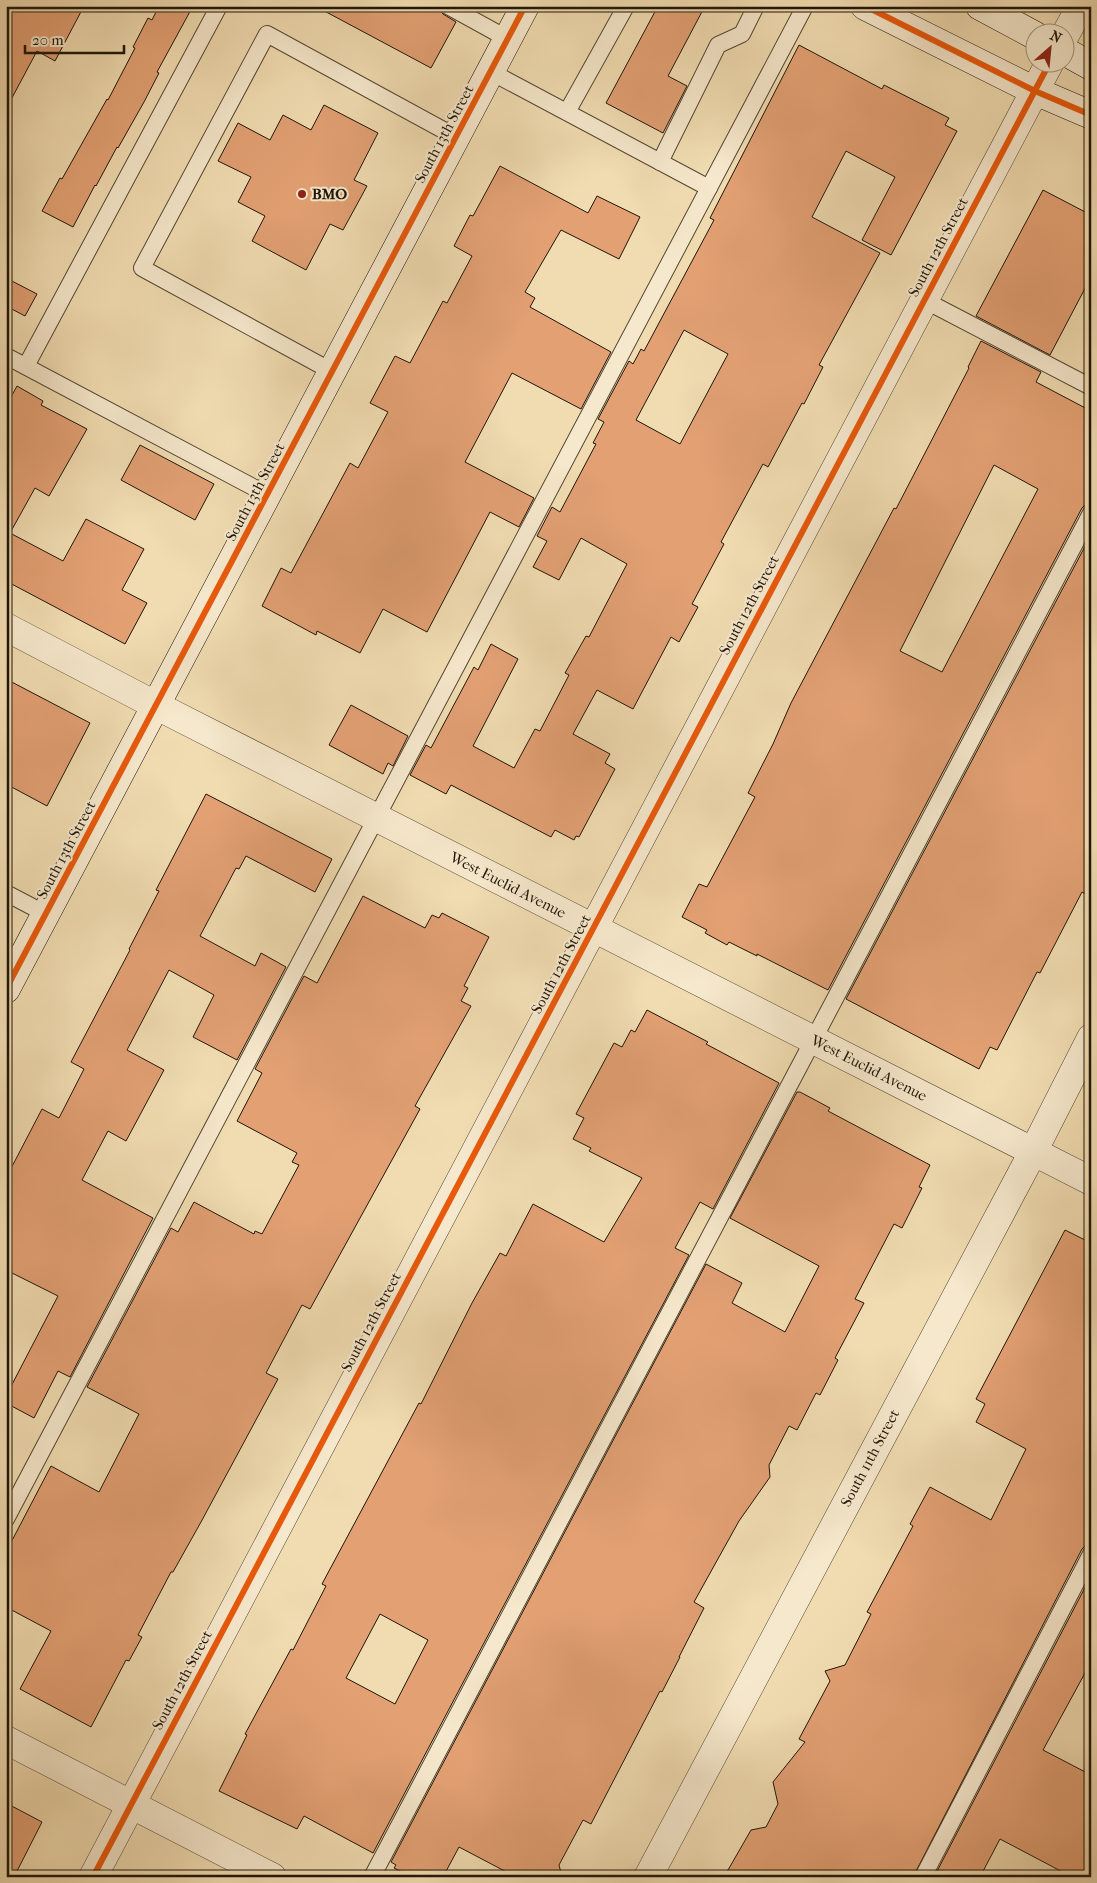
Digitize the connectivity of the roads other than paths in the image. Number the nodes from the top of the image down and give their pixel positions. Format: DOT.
graph roads {
  1 [pos="219,6"];
  2 [pos="448,6"];
  3 [pos="525,6"];
  4 [pos="626,6"];
  5 [pos="756,6"];
  6 [pos="805,6"];
  7 [pos="865,6"];
  8 [pos="980,6"];
  9 [pos="1081,6"];
  10 [pos="1072,22"];
  11 [pos="1024,30"];
  12 [pos="508,39"];
  13 [pos="1074,57"];
  14 [pos="1091,66"];
  15 [pos="491,72"];
  16 [pos="1045,72"];
  17 [pos="1035,91"];
  18 [pos="567,112"];
  19 [pos="1091,115"];
  20 [pos="456,137"];
  21 [pos="660,162"];
  22 [pos="709,188"];
  23 [pos="924,300"];
  24 [pos="6,356"];
  25 [pos="26,366"];
  26 [pos="332,372"];
  27 [pos="1091,388"];
  28 [pos="268,495"];
  29 [pos="1091,513"];
  30 [pos="6,627"];
  31 [pos="157,706"];
  32 [pos="377,818"];
  33 [pos="6,893"];
  34 [pos="46,914"];
  35 [pos="594,928"];
  36 [pos="6,989"];
  37 [pos="1091,1038"];
  38 [pos="812,1040"];
  39 [pos="1032,1152"];
  40 [pos="1091,1182"];
  41 [pos="6,1519"];
  42 [pos="1091,1554"];
  43 [pos="6,1740"];
  44 [pos="131,1803"];
  45 [pos="93,1877"];
  46 [pos="272,1877"];
  47 [pos="372,1877"];
  48 [pos="648,1877"];
  49 [pos="923,1877"];
  1 -- 25 [label="lane"];
  2 -- 12 [label="lane"];
  3 -- 12 [label="street, South 13th Street"];
  4 -- 18 [label="lane"];
  5 -- 21 [label="lane"];
  6 -- 22 [label="lane"];
  7 -- 17 [label="street"];
  8 -- 11 [label="street"];
  9 -- 10 [label="street"];
  12 -- 15 [label="street, South 13th Street"];
  13 -- 14 [label="street"];
  15 -- 18 [label="lane"];
  15 -- 20 [label="street, South 13th Street"];
  16 -- 17 [label="street, South 12th Street"];
  17 -- 19 [label="street"];
  17 -- 23 [label="street, South 12th Street"];
  18 -- 21 [label="lane"];
  20 -- 26 [label="street, South 13th Street"];
  20 -- 26 [label="lane"];
  21 -- 22 [label="lane"];
  22 -- 32 [label="lane"];
  23 -- 27 [label="lane"];
  23 -- 35 [label="street, South 12th Street"];
  24 -- 25 [label="lane"];
  25 -- 28 [label="lane"];
  26 -- 28 [label="street, South 13th Street"];
  28 -- 31 [label="street, South 13th Street"];
  29 -- 38 [label="lane"];
  30 -- 31 [label="street, West Euclid Avenue"];
  31 -- 32 [label="street, West Euclid Avenue"];
  31 -- 34 [label="street, South 13th Street"];
  32 -- 35 [label="street, West Euclid Avenue"];
  32 -- 41 [label="lane"];
  33 -- 34 [label="lane"];
  34 -- 36 [label="street, South 13th Street"];
  35 -- 38 [label="street, West Euclid Avenue"];
  35 -- 44 [label="street, South 12th Street"];
  37 -- 39 [label="street, South 11th Street"];
  38 -- 39 [label="street, West Euclid Avenue"];
  38 -- 47 [label="lane"];
  39 -- 40 [label="street, West Euclid Avenue"];
  39 -- 48 [label="street, South 11th Street"];
  42 -- 49 [label="lane"];
  43 -- 44 [label="street"];
  44 -- 45 [label="street, South 12th Street"];
  44 -- 46 [label="street"];
}
